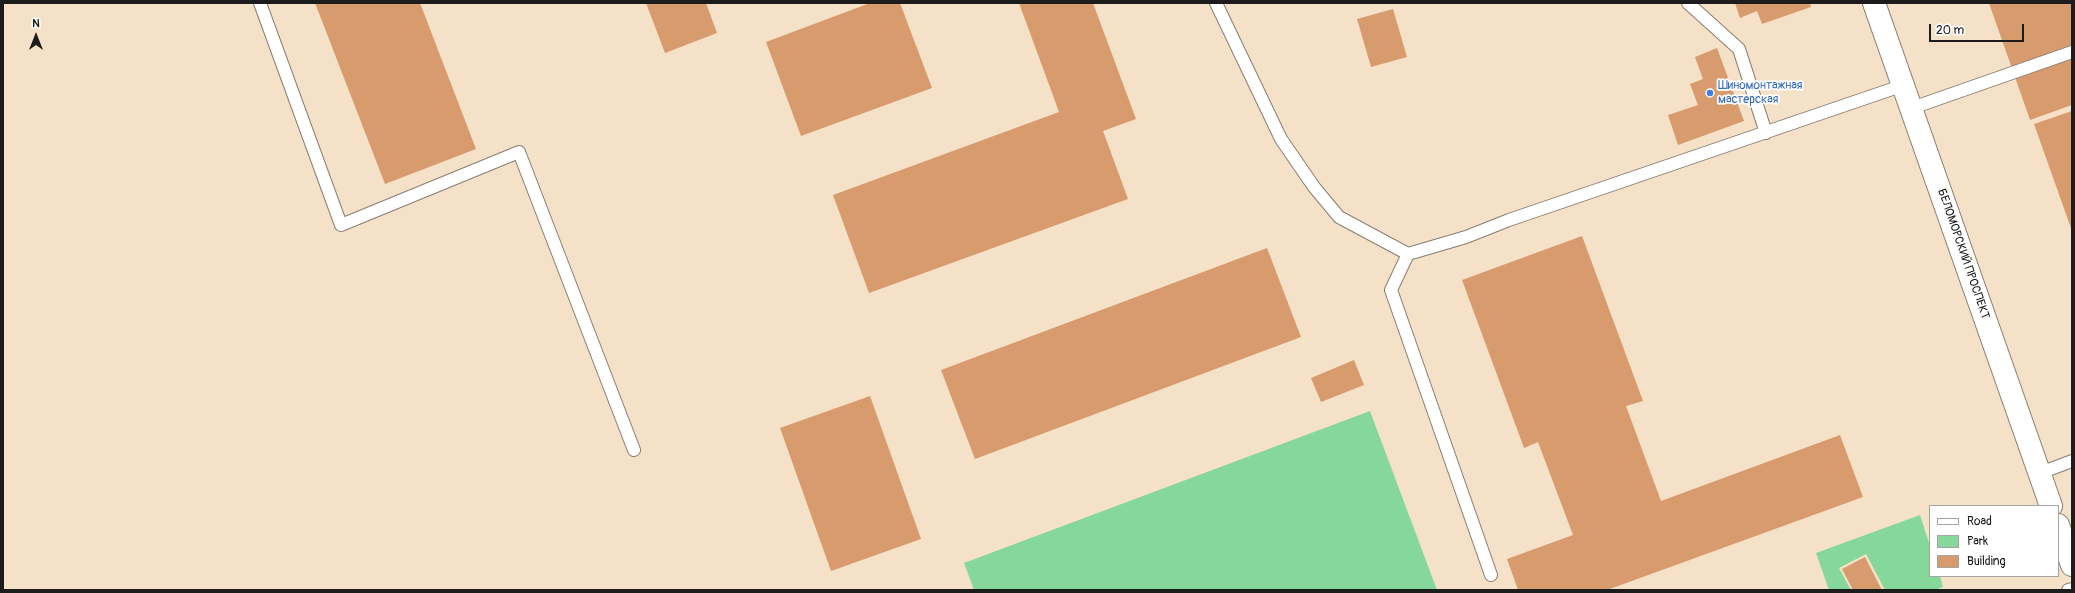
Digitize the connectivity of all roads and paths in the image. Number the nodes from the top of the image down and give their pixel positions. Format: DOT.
graph roads {
  1 [pos="260,3"];
  2 [pos="1216,3"];
  3 [pos="1688,3"];
  4 [pos="1874,3"];
  5 [pos="2072,52"];
  6 [pos="1904,86"];
  7 [pos="1912,108"];
  8 [pos="1766,133"];
  9 [pos="1408,254"];
  10 [pos="634,450"];
  11 [pos="2072,461"];
  12 [pos="2040,473"];
  13 [pos="2051,505"];
  14 [pos="2059,528"];
  15 [pos="2072,565"];
  16 [pos="1491,575"];
  17 [pos="2072,589"];
  18 [pos="2068,590"];
  1 -- 10 [label="lane"];
  2 -- 9 [label="lane"];
  3 -- 8 [label="lane"];
  4 -- 6 [label="street, БЕЛОМОРСКИЙ ПРОСПЕКТ"];
  5 -- 7 [label="lane"];
  6 -- 7 [label="street, БЕЛОМОРСКИЙ ПРОСПЕКТ"];
  6 -- 8 [label="lane"];
  7 -- 12 [label="street, БЕЛОМОРСКИЙ ПРОСПЕКТ"];
  8 -- 9 [label="lane"];
  9 -- 16 [label="lane"];
  11 -- 12 [label="lane"];
  12 -- 13 [label="street, БЕЛОМОРСКИЙ ПРОСПЕКТ"];
  14 -- 15 [label="street"];
  17 -- 18 [label="lane"];
}
